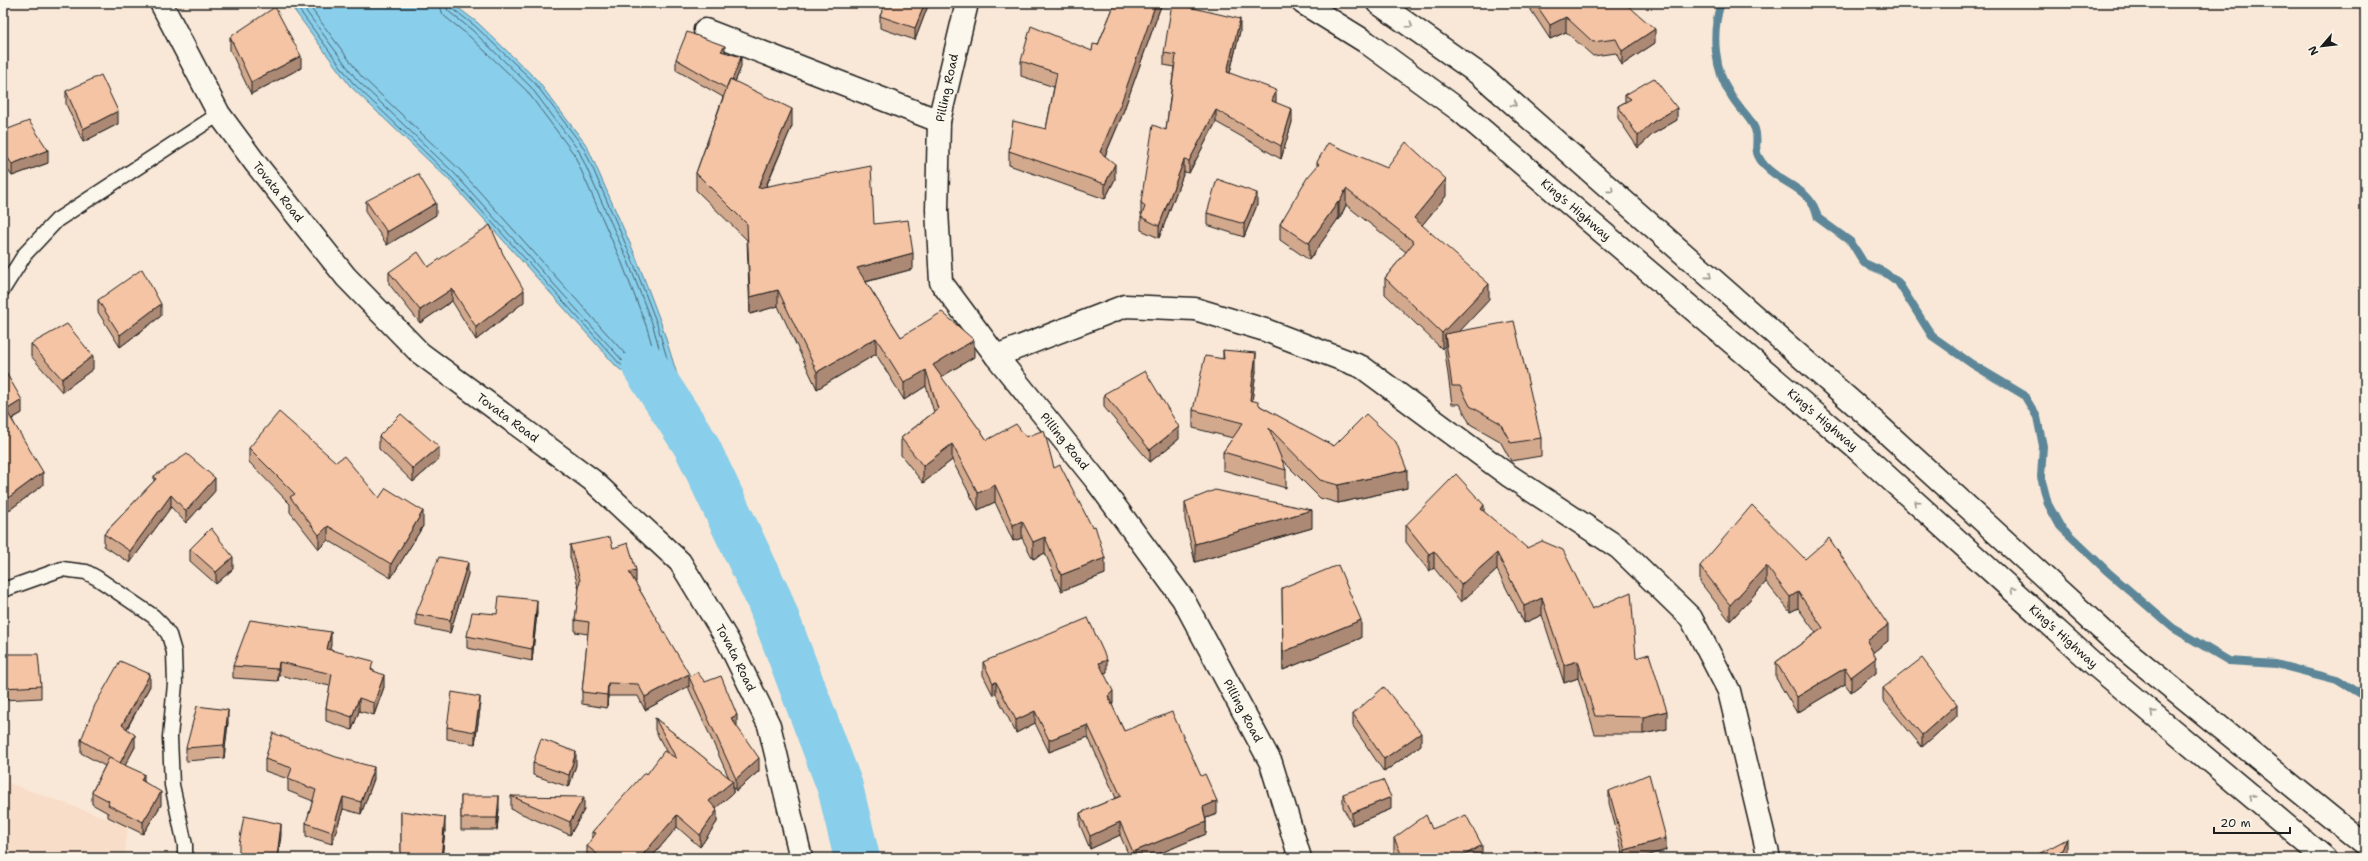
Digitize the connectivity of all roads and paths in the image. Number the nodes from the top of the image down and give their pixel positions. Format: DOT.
graph roads {
  1 [pos="161,3"];
  2 [pos="967,3"];
  3 [pos="1303,3"];
  4 [pos="1378,3"];
  5 [pos="705,30"];
  6 [pos="219,114"];
  7 [pos="939,121"];
  8 [pos="3,289"];
  9 [pos="996,356"];
  10 [pos="3,590"];
  11 [pos="2365,845"];
  12 [pos="185,858"];
  13 [pos="801,858"];
  14 [pos="1300,858"];
  15 [pos="1769,858"];
  16 [pos="2325,858"];
  1 -- 6 [label="main road, Tovata Road"];
  2 -- 7 [label="main road, Pilling Road"];
  16 -- 3 [label="main road, King's Highway, one-way"];
  4 -- 11 [label="main road, one-way"];
  5 -- 7 [label="main road"];
  6 -- 8 [label="lane"];
  6 -- 13 [label="main road, Tovata Road"];
  7 -- 9 [label="main road, Pilling Road"];
  9 -- 14 [label="main road, Pilling Road"];
  9 -- 15 [label="main road"];
  10 -- 12 [label="lane"];
}
